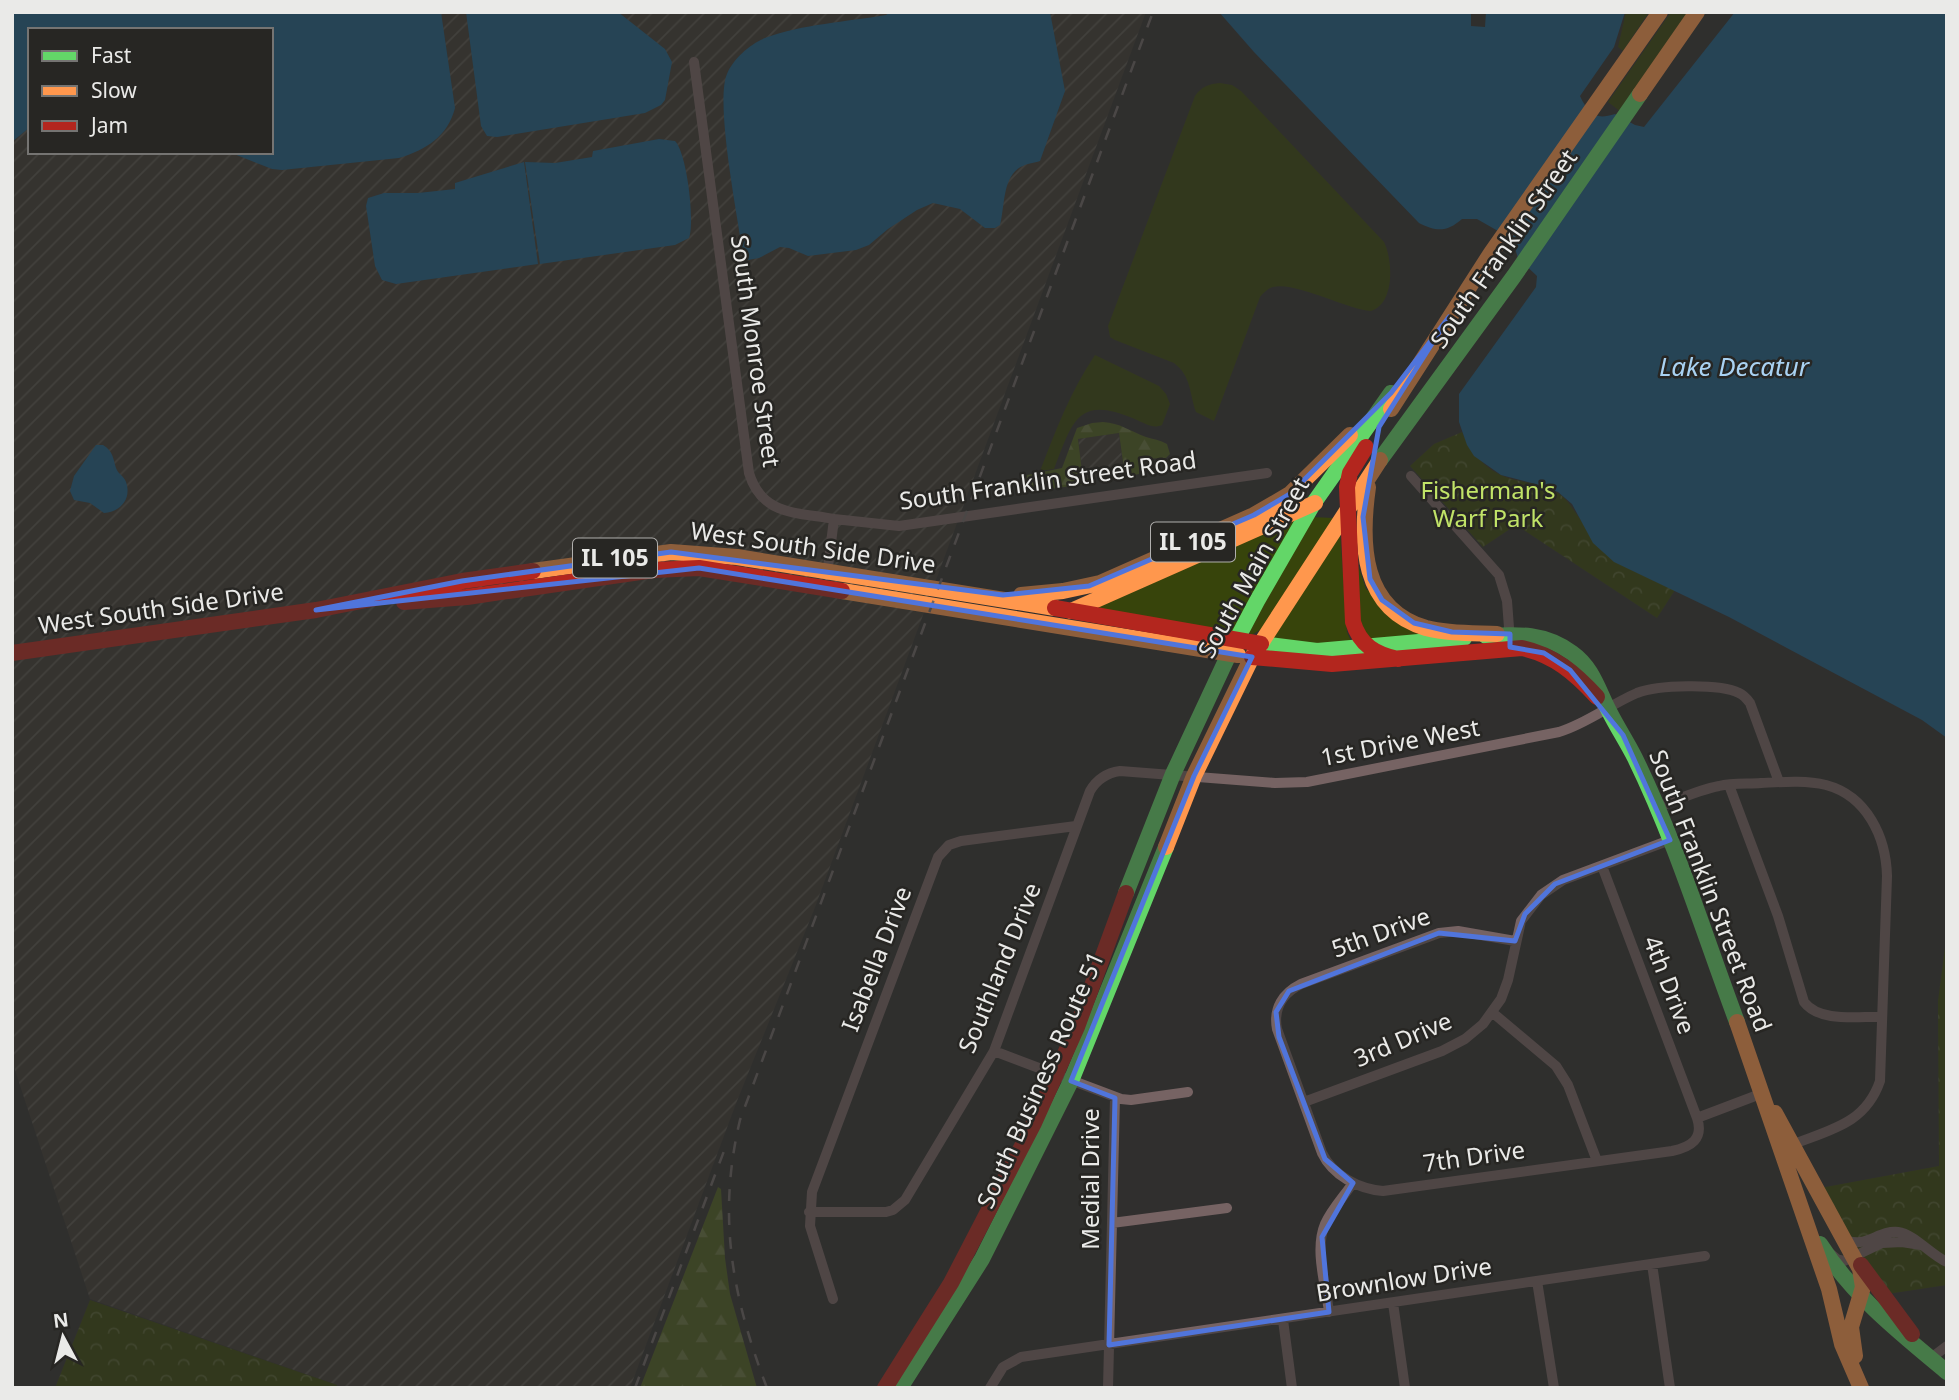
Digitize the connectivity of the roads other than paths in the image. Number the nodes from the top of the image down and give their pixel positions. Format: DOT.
graph roads {
  1 [pos="1660,12"];
  2 [pos="1697,12"];
  3 [pos="1704,12"];
  4 [pos="1681,37"];
  5 [pos="694,62"];
  6 [pos="1449,317"];
  7 [pos="1391,393"];
  8 [pos="1267,472"];
  9 [pos="1370,474"];
  10 [pos="1411,477"];
  11 [pos="1347,487"];
  12 [pos="1312,504"];
  13 [pos="1348,511"];
  14 [pos="834,519"];
  15 [pos="828,570"];
  16 [pos="825,588"];
  17 [pos="952,591"];
  18 [pos="316,610"];
  19 [pos="1071,611"];
  20 [pos="1023,621"];
  21 [pos="1506,639"];
  22 [pos="1233,647"];
  23 [pos="1367,647"];
  24 [pos="1257,651"];
  25 [pos="12,653"];
  26 [pos="1398,659"];
  27 [pos="1608,709"];
  28 [pos="1173,774"];
  29 [pos="1194,776"];
  30 [pos="1779,782"];
  31 [pos="1730,785"];
  32 [pos="1658,807"];
  33 [pos="1076,826"];
  34 [pos="1670,840"];
  35 [pos="1602,866"];
  36 [pos="1515,941"];
  37 [pos="1276,1012"];
  38 [pos="1493,1013"];
  39 [pos="1882,1017"];
  40 [pos="994,1051"];
  41 [pos="1063,1077"];
  42 [pos="1188,1093"];
  43 [pos="1763,1093"];
  44 [pos="1115,1098"];
  45 [pos="1304,1102"];
  46 [pos="1697,1118"];
  47 [pos="1787,1146"];
  48 [pos="1597,1161"];
  49 [pos="1353,1183"];
  50 [pos="1799,1205"];
  51 [pos="1227,1208"];
  52 [pos="809,1212"];
  53 [pos="1112,1223"];
  54 [pos="1844,1239"];
  55 [pos="1921,1245"];
  56 [pos="1705,1256"];
  57 [pos="1853,1257"];
  58 [pos="1947,1262"];
  59 [pos="1652,1264"];
  60 [pos="1537,1281"];
  61 [pos="1860,1297"];
  62 [pos="833,1299"];
  63 [pos="1393,1303"];
  64 [pos="1875,1311"];
  65 [pos="1329,1312"];
  66 [pos="1853,1314"];
  67 [pos="1283,1320"];
  68 [pos="1109,1345"];
  69 [pos="1947,1346"];
  70 [pos="1931,1358"];
  71 [pos="1947,1372"];
  72 [pos="885,1388"];
  73 [pos="900,1388"];
  74 [pos="989,1388"];
  75 [pos="1108,1388"];
  76 [pos="1292,1388"];
  77 [pos="1405,1388"];
  78 [pos="1554,1388"];
  79 [pos="1670,1388"];
  80 [pos="1862,1388"];
  1 -- 6 [label="main road, IL 105"];
  2 -- 4 [label="main road, South Franklin Street"];
  3 -- 4 [label="main road, IL 105"];
  4 -- 9 [label="main road, South Franklin Street / IL 105"];
  5 -- 14 [label="street, South Monroe Street"];
  6 -- 7 [label="main road, IL 105"];
  6 -- 11 [label="main road"];
  7 -- 12 [label="main road, South Main Street"];
  7 -- 17 [label="main road, IL 105"];
  8 -- 14 [label="street, South Franklin Street Road"];
  9 -- 11 [label="main road, IL 105"];
  9 -- 13 [label="main road, South Franklin Street"];
  9 -- 21 [label="main road"];
  10 -- 21 [label="street"];
  11 -- 12 [label="main road, IL 105"];
  11 -- 13 [label="main road"];
  12 -- 19 [label="main road, IL 105"];
  12 -- 22 [label="main road, South Main Street"];
  13 -- 23 [label="main road"];
  13 -- 24 [label="main road, South Main Street"];
  14 -- 15 [label="street"];
  15 -- 16 [label="street"];
  15 -- 17 [label="main road, West South Side Drive / IL 105"];
  15 -- 18 [label="main road, West South Side Drive / IL 105"];
  16 -- 18 [label="main road, West South Side Drive / IL 105"];
  16 -- 20 [label="main road, West South Side Drive / IL 105"];
  17 -- 19 [label="main road, West South Side Drive"];
  18 -- 25 [label="main road, West South Side Drive / IL 105"];
  19 -- 20 [label="main road, IL 105"];
  19 -- 22 [label="main road, West South Side Drive"];
  20 -- 22 [label="main road, West South Side Drive"];
  21 -- 23 [label="main road, South Franklin Street Road"];
  21 -- 26 [label="main road, South Franklin Street Road"];
  21 -- 27 [label="main road, South Franklin Street Road"];
  22 -- 24 [label="main road, West South Side Drive"];
  22 -- 28 [label="main road, South Main Street"];
  23 -- 24 [label="main road, South Franklin Street Road"];
  23 -- 26 [label="main road"];
  24 -- 26 [label="main road, South Franklin Street Road"];
  24 -- 29 [label="main road, South Main Street"];
  27 -- 29 [label="street, 1st Drive West"];
  27 -- 30 [label="street, 1st Drive West"];
  27 -- 32 [label="main road, South Franklin Street Road"];
  28 -- 29 [label="street, Southland Drive"];
  28 -- 33 [label="street, Southland Drive"];
  28 -- 41 [label="main road, South Business Route 51"];
  29 -- 41 [label="main road, South Business Route 51"];
  30 -- 31 [label="street"];
  30 -- 39 [label="street"];
  31 -- 32 [label="street"];
  31 -- 39 [label="street"];
  32 -- 34 [label="main road, South Franklin Street Road"];
  33 -- 40 [label="street, Southland Drive"];
  33 -- 52 [label="street, Isabella Drive"];
  34 -- 35 [label="street, 3rd Drive"];
  34 -- 43 [label="main road, South Franklin Street Road"];
  35 -- 36 [label="street, 3rd Drive"];
  35 -- 46 [label="street, 4th Drive"];
  36 -- 37 [label="street, 5th Drive"];
  36 -- 38 [label="street, 3rd Drive"];
  37 -- 45 [label="street, 7th Drive"];
  38 -- 45 [label="street, 3rd Drive"];
  38 -- 48 [label="street"];
  39 -- 47 [label="street"];
  40 -- 41 [label="street, Medial Drive"];
  40 -- 52 [label="street, Southland Drive"];
  41 -- 44 [label="street, Medial Drive"];
  41 -- 72 [label="main road, South Business Route 51"];
  41 -- 73 [label="main road, South Business Route 51"];
  42 -- 44 [label="street"];
  43 -- 46 [label="street"];
  43 -- 47 [label="main road, South Franklin Street Road"];
  44 -- 53 [label="street, Medial Drive"];
  45 -- 49 [label="street, 7th Drive"];
  46 -- 48 [label="street, 7th Drive"];
  47 -- 50 [label="main road, South Franklin Street Road"];
  47 -- 54 [label="main road, South Franklin Street Road"];
  48 -- 49 [label="street, 7th Drive"];
  49 -- 65 [label="street"];
  50 -- 57 [label="street"];
  50 -- 61 [label="main road"];
  50 -- 80 [label="main road, South Franklin Street Road"];
  51 -- 53 [label="street"];
  52 -- 62 [label="street"];
  53 -- 68 [label="street, Medial Drive"];
  54 -- 55 [label="street"];
  54 -- 57 [label="main road, South Franklin Street Road"];
  55 -- 57 [label="street"];
  55 -- 58 [label="street"];
  56 -- 59 [label="street, Brownlow Drive"];
  57 -- 61 [label="main road, South Franklin Street Road"];
  57 -- 70 [label="main road"];
  59 -- 60 [label="street, Brownlow Drive"];
  59 -- 79 [label="street"];
  60 -- 63 [label="street, Brownlow Drive"];
  60 -- 78 [label="street"];
  61 -- 64 [label="main road"];
  61 -- 66 [label="main road, South Franklin Street Road"];
  63 -- 65 [label="street, Brownlow Drive"];
  63 -- 77 [label="street"];
  64 -- 66 [label="main road"];
  64 -- 70 [label="main road"];
  65 -- 67 [label="street, Brownlow Drive"];
  66 -- 80 [label="main road, South Franklin Street Road"];
  67 -- 68 [label="street, Brownlow Drive"];
  67 -- 76 [label="street"];
  68 -- 74 [label="street, Brownlow Drive"];
  68 -- 75 [label="street, Medial Drive"];
  69 -- 70 [label="street"];
  70 -- 71 [label="main road"];
}
